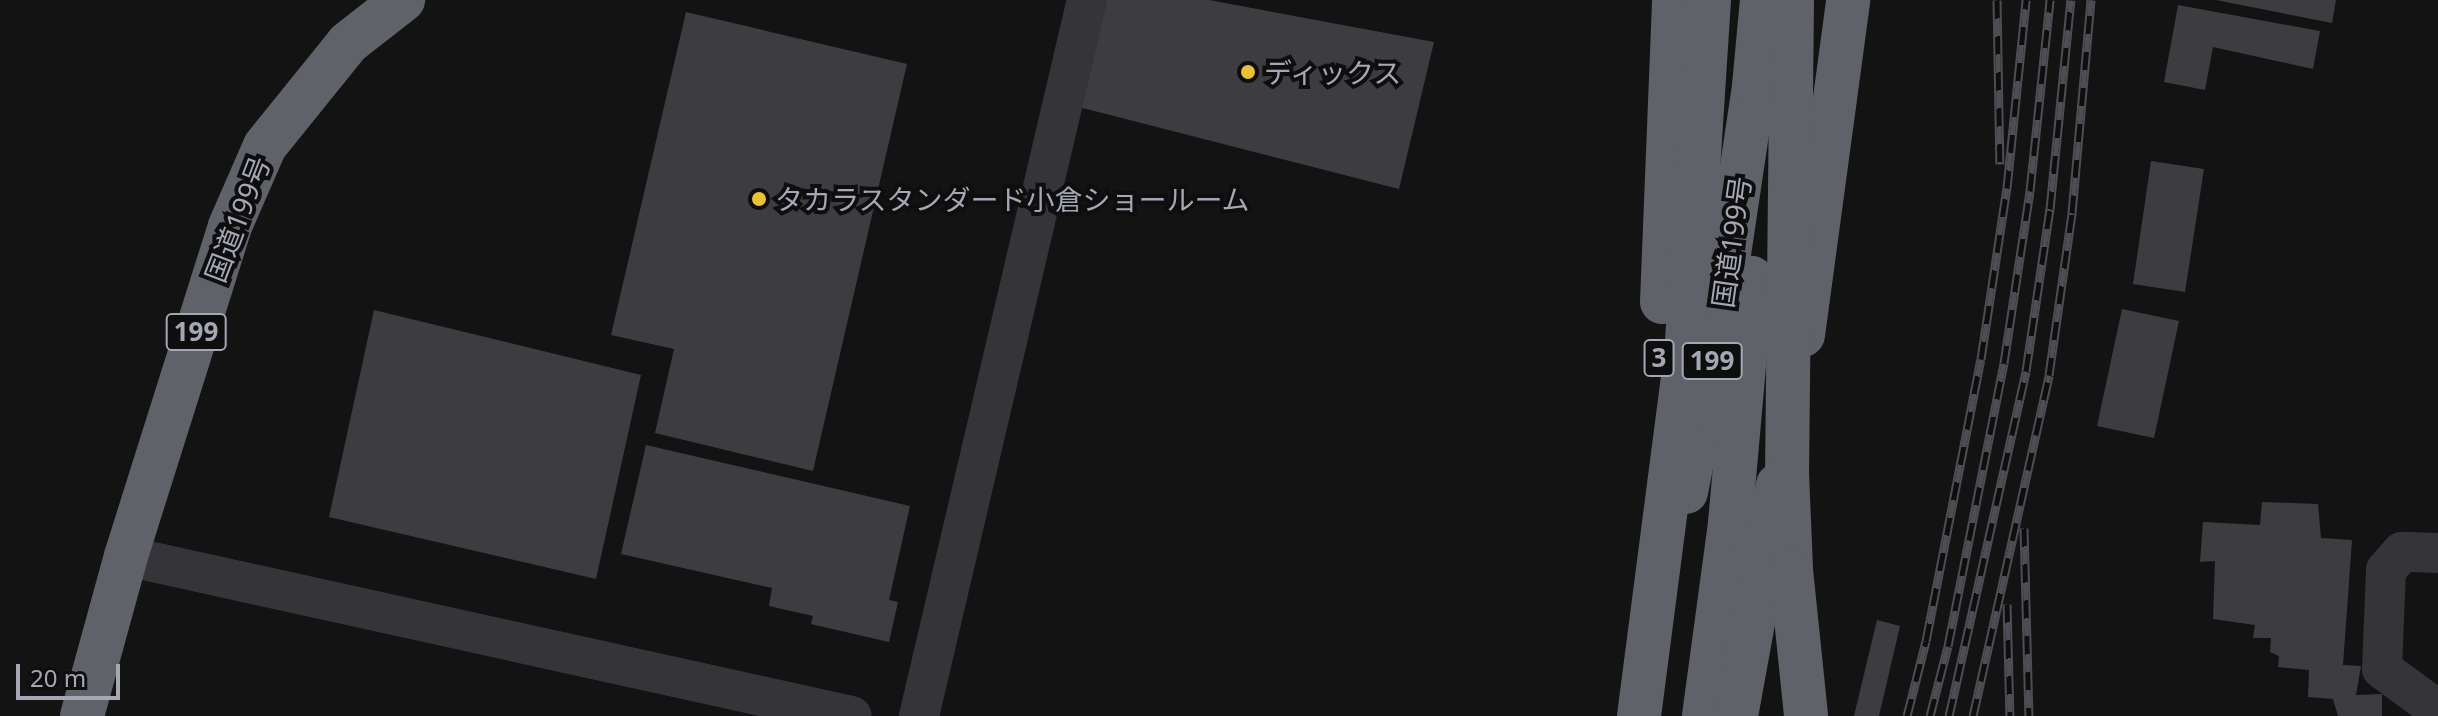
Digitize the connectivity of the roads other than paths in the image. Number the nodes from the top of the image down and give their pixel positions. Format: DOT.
graph roads {
  1 [pos="403,0"];
  2 [pos="1087,0"];
  3 [pos="1674,0"];
  4 [pos="1709,0"];
  5 [pos="1762,0"];
  6 [pos="1771,0"];
  7 [pos="1792,0"];
  8 [pos="1848,0"];
  9 [pos="2438,553"];
  10 [pos="126,556"];
  11 [pos="2438,706"];
  12 [pos="82,716"];
  13 [pos="852,716"];
  14 [pos="919,716"];
  15 [pos="1636,716"];
  16 [pos="1668,716"];
  17 [pos="1704,716"];
  18 [pos="1736,716"];
  19 [pos="1806,716"];
  1 -- 10 [label="highway, 国道199号 / 199"];
  2 -- 14 [label="street"];
  3 -- 16 [label="highway, 3, bridge"];
  4 -- 15 [label="highway, bridge"];
  5 -- 15 [label="highway, 国道199号 / 199"];
  6 -- 17 [label="highway"];
  7 -- 19 [label="highway, bridge"];
  8 -- 18 [label="highway"];
  9 -- 11 [label="street"];
  10 -- 12 [label="highway, 国道199号 / 199"];
  10 -- 13 [label="street"];
}
